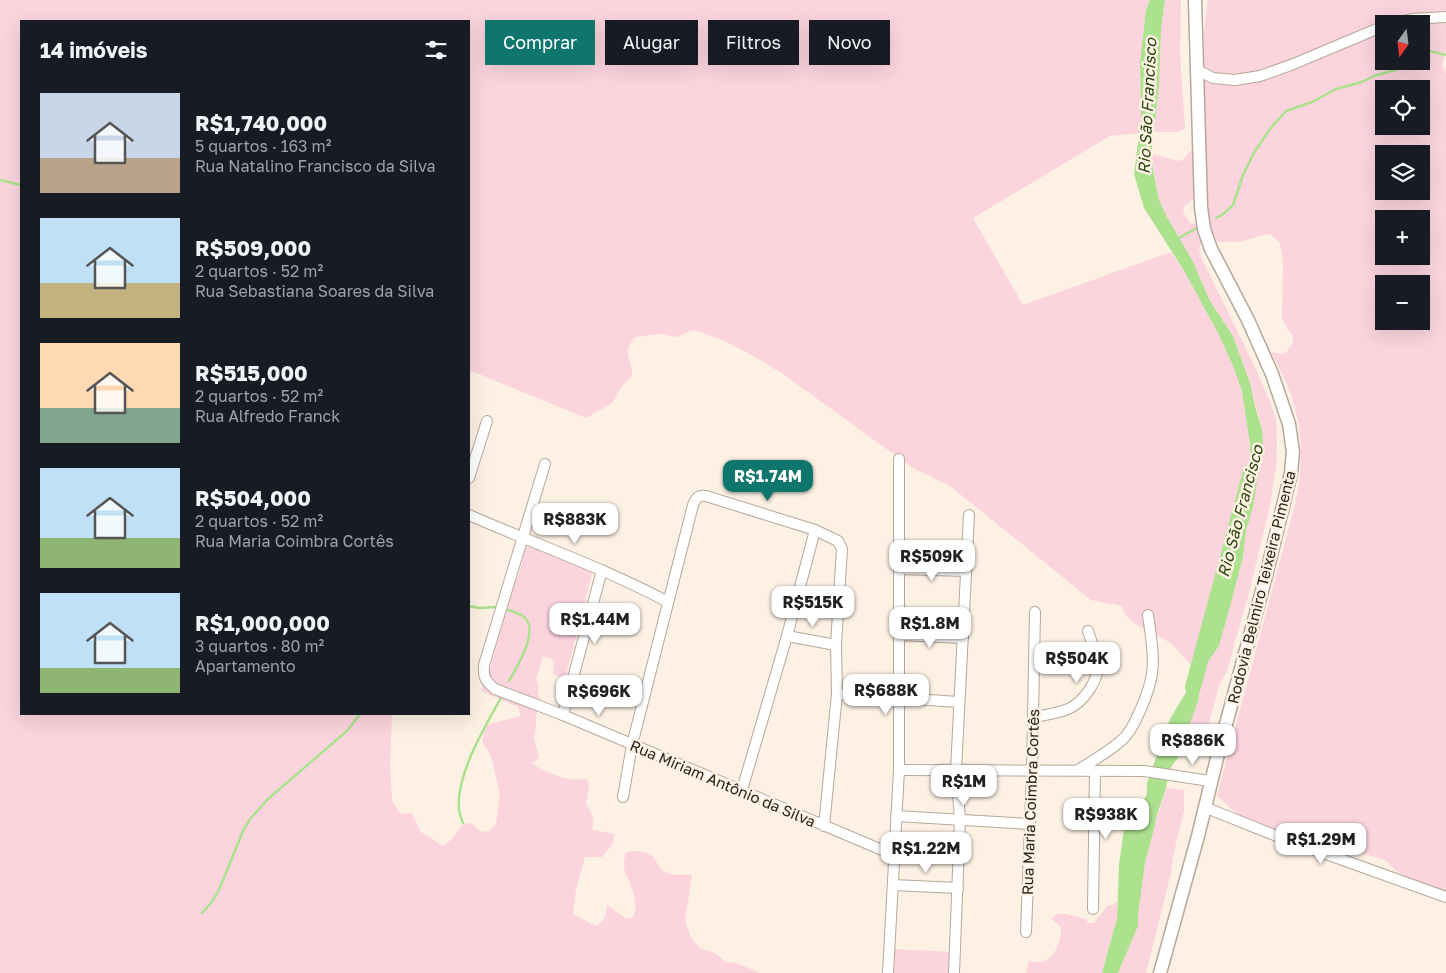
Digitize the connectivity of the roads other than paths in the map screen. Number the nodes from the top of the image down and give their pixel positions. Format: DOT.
graph roads {
  1 [pos="1195,0"];
  2 [pos="1446,17"];
  3 [pos="1430,18"];
  4 [pos="1375,30"];
  5 [pos="1197,70"];
  6 [pos="487,421"];
  7 [pos="899,459"];
  8 [pos="545,464"];
  9 [pos="470,475"];
  10 [pos="470,515"];
  11 [pos="969,515"];
  12 [pos="815,530"];
  13 [pos="524,538"];
  14 [pos="899,569"];
  15 [pos="602,570"];
  16 [pos="966,571"];
  17 [pos="668,602"];
  18 [pos="1035,612"];
  19 [pos="1148,615"];
  20 [pos="1088,631"];
  21 [pos="899,635"];
  22 [pos="787,636"];
  23 [pos="962,638"];
  24 [pos="836,645"];
  25 [pos="837,694"];
  26 [pos="899,698"];
  27 [pos="959,702"];
  28 [pos="563,715"];
  29 [pos="1033,717"];
  30 [pos="632,745"];
  31 [pos="899,770"];
  32 [pos="956,770"];
  33 [pos="1032,771"];
  34 [pos="1077,771"];
  35 [pos="1095,771"];
  36 [pos="1210,781"];
  37 [pos="742,790"];
  38 [pos="623,797"];
  39 [pos="1204,808"];
  40 [pos="896,816"];
  41 [pos="960,819"];
  42 [pos="1030,824"];
  43 [pos="824,826"];
  44 [pos="894,855"];
  45 [pos="893,885"];
  46 [pos="958,888"];
  47 [pos="1446,897"];
  48 [pos="1092,909"];
  49 [pos="1026,932"];
  50 [pos="888,973"];
  51 [pos="954,973"];
  52 [pos="1160,973"];
  1 -- 5 [label="main road, Rodovia Belmiro Teixeira Pimenta"];
  2 -- 3 [label="street"];
  4 -- 5 [label="street"];
  5 -- 36 [label="main road, Rodovia Belmiro Teixeira Pimenta"];
  6 -- 9 [label="street"];
  7 -- 14 [label="street"];
  8 -- 13 [label="street, Rua Miriam Antônio da Silva"];
  10 -- 13 [label="street"];
  11 -- 16 [label="street"];
  12 -- 17 [label="street"];
  12 -- 22 [label="street"];
  12 -- 24 [label="street"];
  13 -- 15 [label="street"];
  13 -- 28 [label="street, Rua Miriam Antônio da Silva"];
  14 -- 16 [label="street"];
  14 -- 21 [label="street"];
  15 -- 17 [label="street"];
  15 -- 28 [label="street"];
  16 -- 23 [label="street"];
  17 -- 30 [label="street"];
  18 -- 29 [label="street, Rua Maria Coimbra Cortês"];
  19 -- 34 [label="street"];
  20 -- 29 [label="street"];
  21 -- 23 [label="street"];
  21 -- 26 [label="street"];
  22 -- 24 [label="street"];
  22 -- 37 [label="street"];
  23 -- 27 [label="street"];
  24 -- 25 [label="street"];
  25 -- 26 [label="street"];
  25 -- 43 [label="street"];
  26 -- 27 [label="street"];
  26 -- 31 [label="street"];
  27 -- 32 [label="street"];
  28 -- 30 [label="street, Rua Miriam Antônio da Silva"];
  29 -- 33 [label="street, Rua Maria Coimbra Cortês"];
  30 -- 37 [label="street, Rua Miriam Antônio da Silva"];
  30 -- 38 [label="street"];
  31 -- 32 [label="street"];
  31 -- 40 [label="street"];
  32 -- 33 [label="street"];
  32 -- 41 [label="street"];
  33 -- 34 [label="street"];
  33 -- 42 [label="street, Rua Maria Coimbra Cortês"];
  34 -- 35 [label="street"];
  35 -- 36 [label="street"];
  35 -- 48 [label="street"];
  36 -- 39 [label="main road, Rodovia Belmiro Teixeira Pimenta"];
  37 -- 43 [label="street, Rua Miriam Antônio da Silva"];
  39 -- 47 [label="street"];
  39 -- 52 [label="main road, Rodovia Belmiro Teixeira Pimenta"];
  40 -- 41 [label="street"];
  40 -- 44 [label="street"];
  41 -- 42 [label="street"];
  41 -- 46 [label="street"];
  42 -- 49 [label="street, Rua Maria Coimbra Cortês"];
  43 -- 44 [label="street, Rua Miriam Antônio da Silva"];
  44 -- 45 [label="street"];
  45 -- 46 [label="street"];
  45 -- 50 [label="street"];
  46 -- 51 [label="street"];
}
